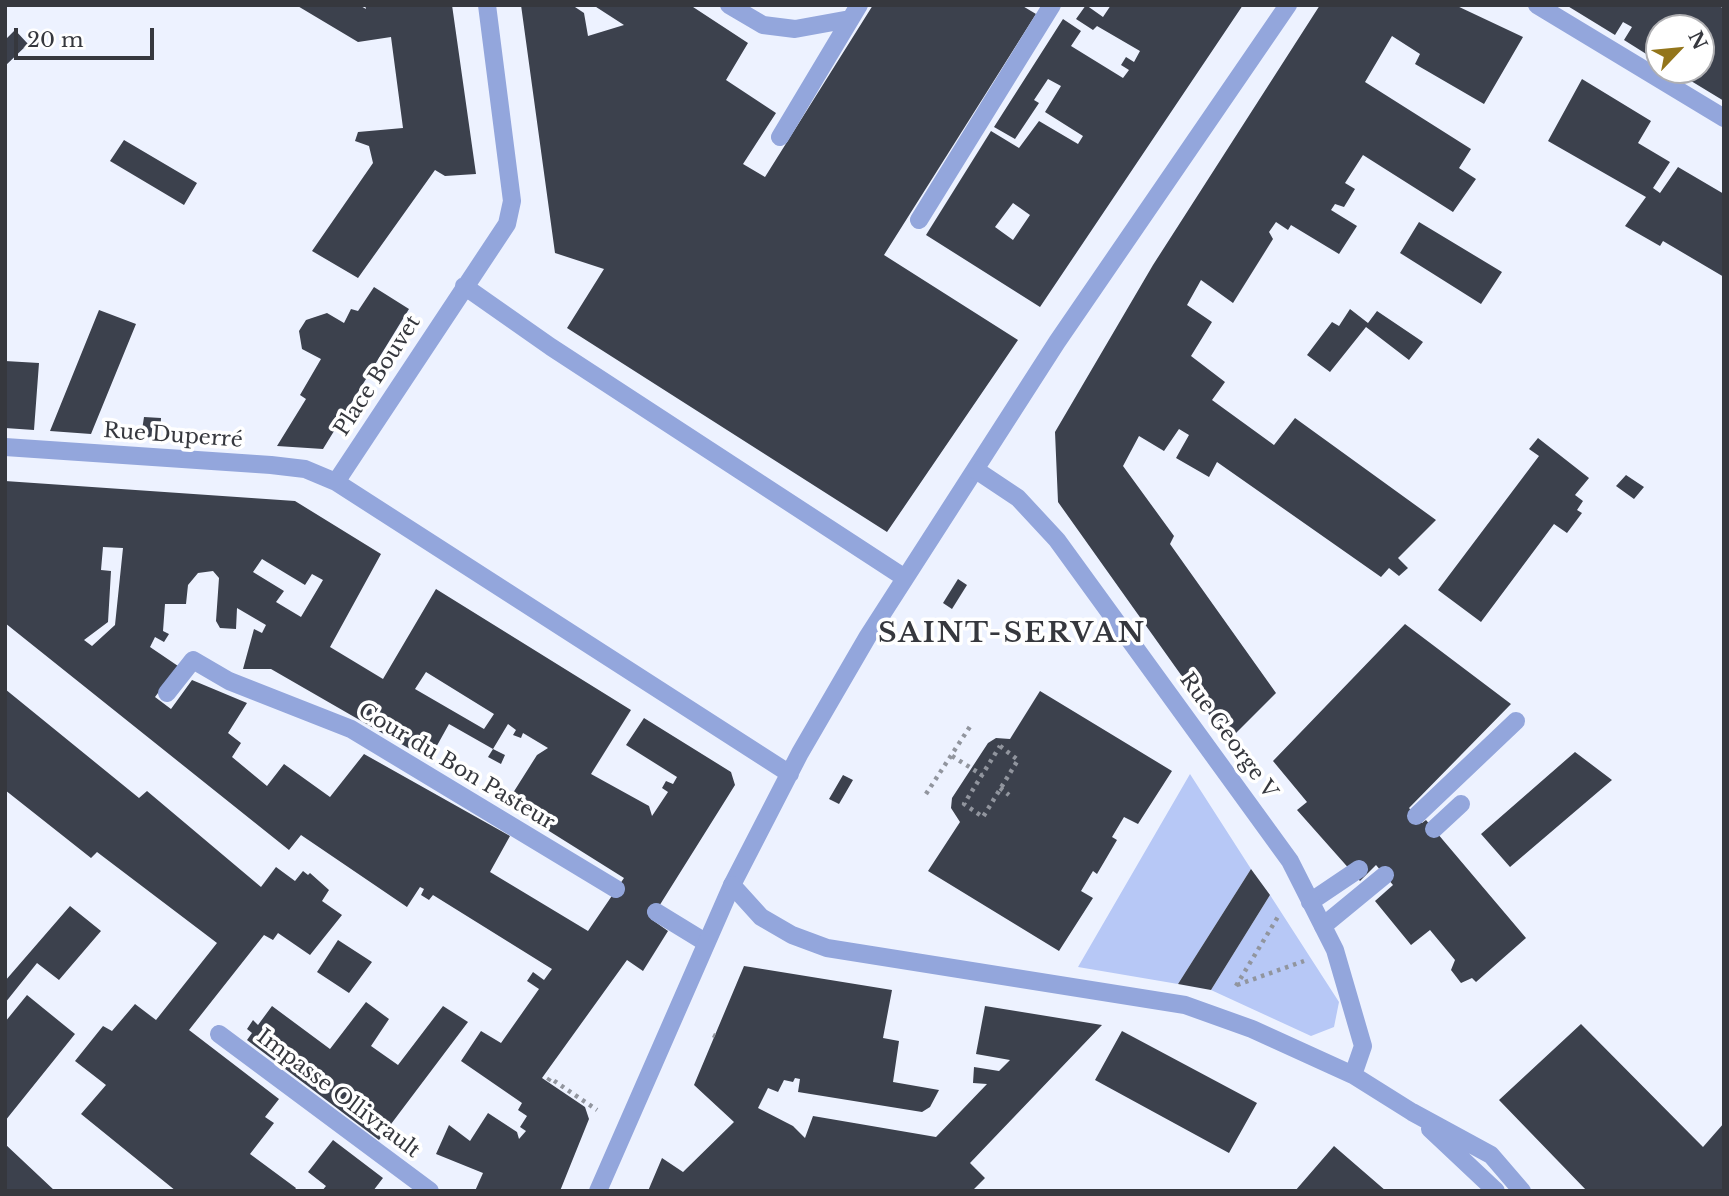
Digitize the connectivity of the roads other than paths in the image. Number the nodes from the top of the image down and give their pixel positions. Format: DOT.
graph roads {
  1 [pos="487,5"];
  2 [pos="729,5"];
  3 [pos="1052,5"];
  4 [pos="1288,5"];
  5 [pos="1537,5"];
  6 [pos="854,12"];
  7 [pos="1724,118"];
  8 [pos="780,137"];
  9 [pos="919,220"];
  10 [pos="464,286"];
  11 [pos="5,447"];
  12 [pos="976,470"];
  13 [pos="336,482"];
  14 [pos="905,578"];
  15 [pos="167,693"];
  16 [pos="1516,720"];
  17 [pos="790,774"];
  18 [pos="1461,804"];
  19 [pos="1416,816"];
  20 [pos="1434,829"];
  21 [pos="1359,869"];
  22 [pos="1385,875"];
  23 [pos="732,885"];
  24 [pos="616,889"];
  25 [pos="1310,902"];
  26 [pos="656,912"];
  27 [pos="1323,926"];
  28 [pos="705,942"];
  29 [pos="219,1034"];
  30 [pos="1353,1075"];
  31 [pos="1412,1112"];
  32 [pos="430,1191"];
  33 [pos="598,1191"];
  34 [pos="1496,1191"];
  35 [pos="1522,1191"];
  1 -- 10 [label="street, Place Bouvet"];
  2 -- 6 [label="street"];
  3 -- 9 [label="street"];
  4 -- 12 [label="street"];
  5 -- 7 [label="street"];
  6 -- 8 [label="street"];
  10 -- 13 [label="street, Place Bouvet"];
  10 -- 14 [label="street"];
  11 -- 13 [label="street, Rue Duperré"];
  12 -- 14 [label="street"];
  12 -- 25 [label="street, Rue George V"];
  13 -- 17 [label="street"];
  14 -- 17 [label="street"];
  15 -- 24 [label="street, Cour du Bon Pasteur"];
  16 -- 19 [label="street"];
  17 -- 23 [label="street"];
  18 -- 20 [label="street"];
  21 -- 25 [label="street"];
  22 -- 27 [label="street"];
  23 -- 28 [label="street"];
  23 -- 30 [label="street"];
  25 -- 27 [label="street, Rue George V"];
  26 -- 28 [label="street"];
  27 -- 30 [label="street, Rue George V"];
  28 -- 33 [label="street"];
  29 -- 32 [label="street, Impasse Ollivrault"];
  30 -- 31 [label="street"];
  31 -- 34 [label="street"];
  31 -- 35 [label="street"];
}
